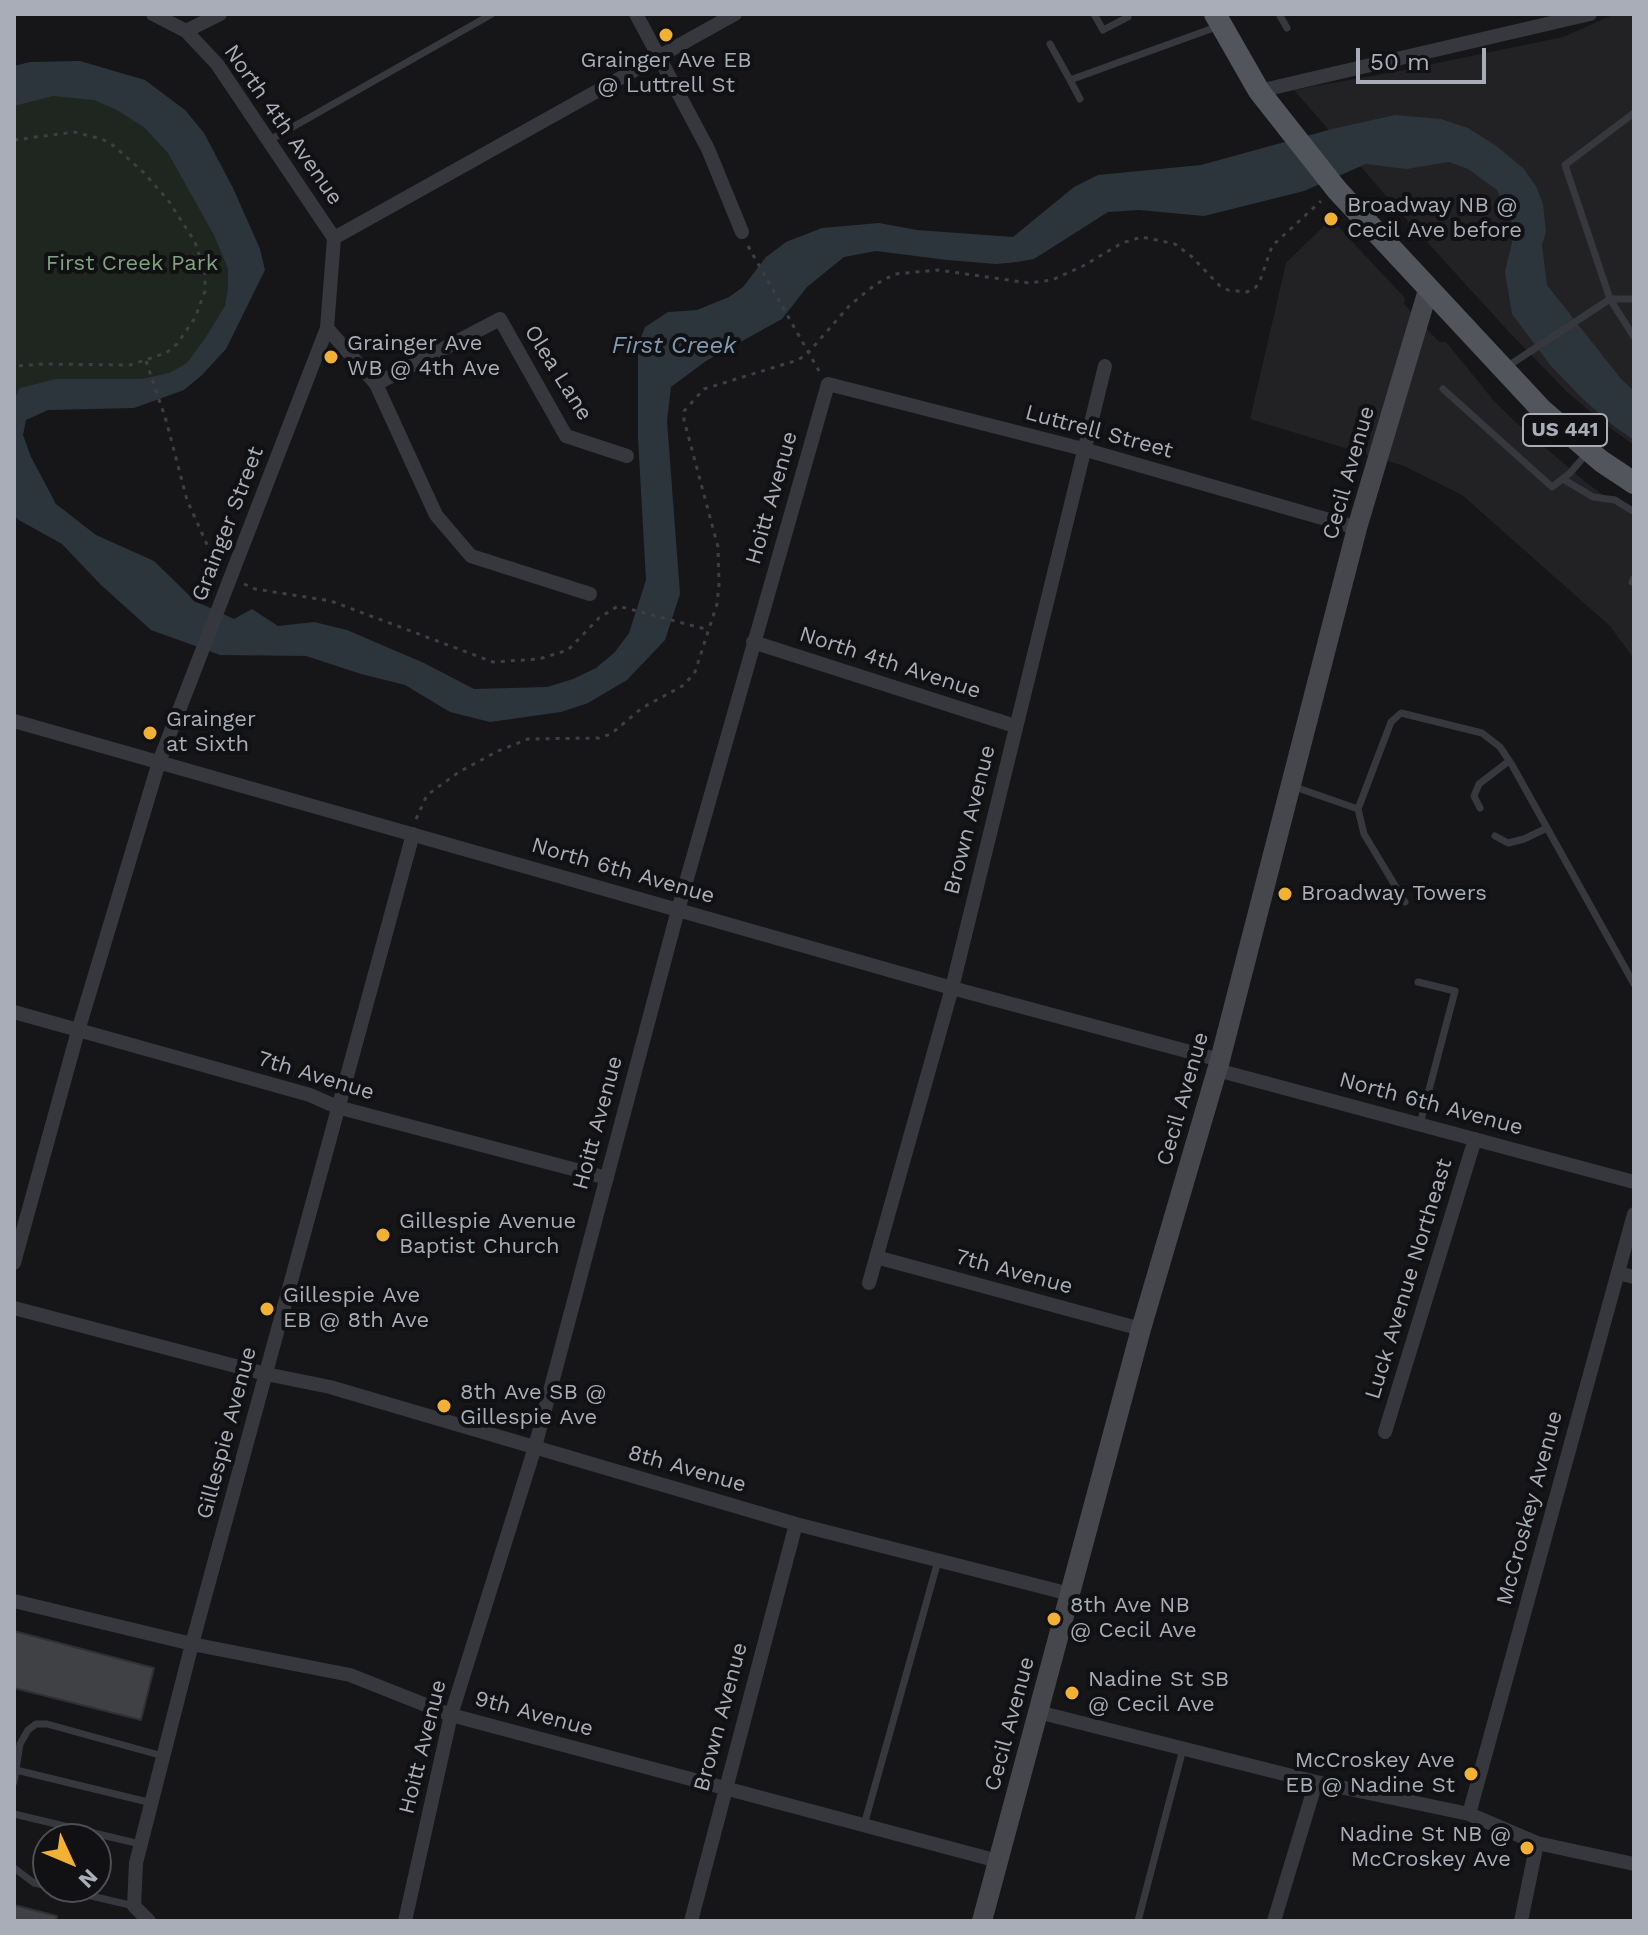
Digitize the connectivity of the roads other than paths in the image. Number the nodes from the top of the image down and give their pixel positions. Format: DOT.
graph roads {
  1 [pos="153,14"];
  2 [pos="220,14"];
  3 [pos="492,14"];
  4 [pos="636,14"];
  5 [pos="735,14"];
  6 [pos="1094,14"];
  7 [pos="1279,14"];
  8 [pos="1590,14"];
  9 [pos="1128,17"];
  10 [pos="1218,20"];
  11 [pos="1287,28"];
  12 [pos="186,31"];
  13 [pos="1050,44"];
  14 [pos="660,56"];
  15 [pos="1070,80"];
  16 [pos="1259,91"];
  17 [pos="1080,99"];
  18 [pos="1634,113"];
  19 [pos="268,141"];
  20 [pos="742,232"];
  21 [pos="334,238"];
  22 [pos="1428,290"];
  23 [pos="1610,299"];
  24 [pos="1634,299"];
  25 [pos="327,328"];
  26 [pos="1634,337"];
  27 [pos="1105,366"];
  28 [pos="1503,370"];
  29 [pos="376,384"];
  30 [pos="828,384"];
  31 [pos="1443,389"];
  32 [pos="1083,449"];
  33 [pos="1589,450"];
  34 [pos="627,456"];
  35 [pos="1563,479"];
  36 [pos="1634,483"];
  37 [pos="1634,512"];
  38 [pos="1357,528"];
  39 [pos="590,594"];
  40 [pos="753,642"];
  41 [pos="14,721"];
  42 [pos="1015,726"];
  43 [pos="1509,761"];
  44 [pos="159,762"];
  45 [pos="1291,786"];
  46 [pos="1480,808"];
  47 [pos="1358,809"];
  48 [pos="1547,828"];
  49 [pos="413,834"];
  50 [pos="1495,836"];
  51 [pos="1405,902"];
  52 [pos="678,910"];
  53 [pos="1418,982"];
  54 [pos="1634,984"];
  55 [pos="952,988"];
  56 [pos="14,1012"];
  57 [pos="78,1031"];
  58 [pos="1219,1065"];
  59 [pos="337,1107"];
  60 [pos="1420,1124"];
  61 [pos="1475,1139"];
  62 [pos="607,1178"];
  63 [pos="1634,1182"];
  64 [pos="1634,1214"];
  65 [pos="876,1257"];
  66 [pos="14,1263"];
  67 [pos="1618,1273"];
  68 [pos="1634,1277"];
  69 [pos="869,1283"];
  70 [pos="14,1308"];
  71 [pos="1141,1329"];
  72 [pos="266,1374"];
  73 [pos="1385,1432"];
  74 [pos="535,1447"];
  75 [pos="796,1524"];
  76 [pos="938,1560"];
  77 [pos="1070,1594"];
  78 [pos="14,1601"];
  79 [pos="192,1644"];
  80 [pos="1038,1712"];
  81 [pos="451,1715"];
  82 [pos="1183,1749"];
  83 [pos="165,1756"];
  84 [pos="16,1770"];
  85 [pos="14,1782"];
  86 [pos="1316,1782"];
  87 [pos="725,1787"];
  88 [pos="152,1803"];
  89 [pos="14,1814"];
  90 [pos="1469,1814"];
  91 [pos="864,1825"];
  92 [pos="1537,1843"];
  93 [pos="140,1844"];
  94 [pos="998,1861"];
  95 [pos="1634,1864"];
  96 [pos="14,1868"];
  97 [pos="32,1882"];
  98 [pos="112,1901"];
  99 [pos="134,1906"];
  100 [pos="149,1921"];
  101 [pos="405,1921"];
  102 [pos="691,1921"];
  103 [pos="982,1921"];
  104 [pos="1138,1921"];
  105 [pos="1274,1921"];
  106 [pos="1521,1921"];
  1 -- 12 [label="street, North 4th Avenue"];
  2 -- 12 [label="street"];
  3 -- 19 [label="lane"];
  4 -- 14 [label="street"];
  5 -- 14 [label="street"];
  6 -- 9 [label="lane"];
  7 -- 11 [label="lane"];
  8 -- 16 [label="street"];
  10 -- 15 [label="lane"];
  10 -- 16 [label="main road, US 441"];
  12 -- 19 [label="street, North 4th Avenue"];
  13 -- 15 [label="lane"];
  14 -- 20 [label="street"];
  14 -- 21 [label="street"];
  15 -- 17 [label="lane"];
  16 -- 22 [label="main road, US 441"];
  18 -- 23 [label="lane"];
  19 -- 21 [label="street, North 4th Avenue"];
  21 -- 25 [label="street, Grainger Street"];
  22 -- 28 [label="main road, US 441"];
  22 -- 38 [label="street, Cecil Avenue"];
  23 -- 24 [label="lane"];
  23 -- 26 [label="lane"];
  23 -- 28 [label="lane"];
  25 -- 29 [label="street"];
  25 -- 44 [label="street, Grainger Street"];
  27 -- 32 [label="street, Brown Avenue"];
  28 -- 33 [label="main road, US 441"];
  29 -- 34 [label="street, Olea Lane"];
  29 -- 39 [label="street"];
  30 -- 32 [label="street, Luttrell Street"];
  30 -- 40 [label="street, Hoitt Avenue"];
  31 -- 35 [label="lane"];
  32 -- 38 [label="street, Luttrell Street"];
  32 -- 42 [label="street, Brown Avenue"];
  33 -- 35 [label="lane"];
  33 -- 36 [label="main road, US 441"];
  35 -- 37 [label="lane"];
  38 -- 45 [label="street, Cecil Avenue"];
  40 -- 42 [label="street, North 4th Avenue"];
  40 -- 52 [label="street, Hoitt Avenue"];
  41 -- 44 [label="street, North 6th Avenue"];
  42 -- 55 [label="street, Brown Avenue"];
  43 -- 46 [label="lane"];
  43 -- 47 [label="lane"];
  43 -- 48 [label="lane"];
  44 -- 49 [label="street, North 6th Avenue"];
  44 -- 57 [label="street, Grainger Street"];
  45 -- 47 [label="lane"];
  45 -- 58 [label="street, Cecil Avenue"];
  47 -- 51 [label="lane"];
  48 -- 50 [label="lane"];
  48 -- 54 [label="lane"];
  49 -- 52 [label="street, North 6th Avenue"];
  49 -- 59 [label="street, Gillespie Avenue"];
  52 -- 55 [label="street, North 6th Avenue"];
  52 -- 62 [label="street, Hoitt Avenue"];
  53 -- 60 [label="lane"];
  55 -- 58 [label="street, North 6th Avenue"];
  55 -- 65 [label="street, Brown Avenue"];
  56 -- 57 [label="street, 7th Avenue"];
  57 -- 59 [label="street, 7th Avenue"];
  57 -- 66 [label="street, Grainger Street"];
  58 -- 60 [label="street, North 6th Avenue"];
  58 -- 71 [label="street, Cecil Avenue"];
  59 -- 62 [label="street, 7th Avenue"];
  59 -- 72 [label="street, Gillespie Avenue"];
  60 -- 61 [label="street, North 6th Avenue"];
  61 -- 63 [label="street, North 6th Avenue"];
  61 -- 73 [label="street, Luck Avenue Northeast"];
  62 -- 74 [label="street, Hoitt Avenue"];
  64 -- 67 [label="street, McCroskey Avenue"];
  65 -- 69 [label="street, Brown Avenue"];
  65 -- 71 [label="street, 7th Avenue"];
  67 -- 68 [label="street"];
  67 -- 90 [label="street, McCroskey Avenue"];
  70 -- 72 [label="street, 8th Avenue"];
  71 -- 77 [label="street, Cecil Avenue"];
  72 -- 74 [label="street, 8th Avenue"];
  72 -- 79 [label="street, Gillespie Avenue"];
  74 -- 75 [label="street, 8th Avenue"];
  74 -- 81 [label="street, Hoitt Avenue"];
  75 -- 76 [label="street, 8th Avenue"];
  75 -- 87 [label="street, Brown Avenue"];
  76 -- 77 [label="street, 8th Avenue"];
  76 -- 91 [label="lane"];
  77 -- 80 [label="street, Cecil Avenue"];
  78 -- 79 [label="street, 9th Avenue"];
  79 -- 81 [label="street, 9th Avenue"];
  79 -- 83 [label="street, Gillespie Avenue"];
  80 -- 82 [label="street"];
  80 -- 94 [label="street, Cecil Avenue"];
  81 -- 87 [label="street, 9th Avenue"];
  81 -- 101 [label="street, Hoitt Avenue"];
  82 -- 86 [label="street"];
  82 -- 104 [label="lane"];
  83 -- 84 [label="lane"];
  83 -- 88 [label="street, Gillespie Avenue"];
  84 -- 85 [label="lane"];
  84 -- 88 [label="lane"];
  86 -- 90 [label="street"];
  86 -- 105 [label="street"];
  87 -- 91 [label="street, 9th Avenue"];
  87 -- 102 [label="street, Brown Avenue"];
  88 -- 93 [label="street, Gillespie Avenue"];
  89 -- 93 [label="lane"];
  90 -- 92 [label="street"];
  91 -- 94 [label="street, 9th Avenue"];
  92 -- 95 [label="street"];
  92 -- 106 [label="street"];
  93 -- 99 [label="street, Gillespie Avenue"];
  94 -- 103 [label="street, Cecil Avenue"];
  96 -- 97 [label="lane"];
  98 -- 99 [label="lane"];
  99 -- 100 [label="street"];
}
